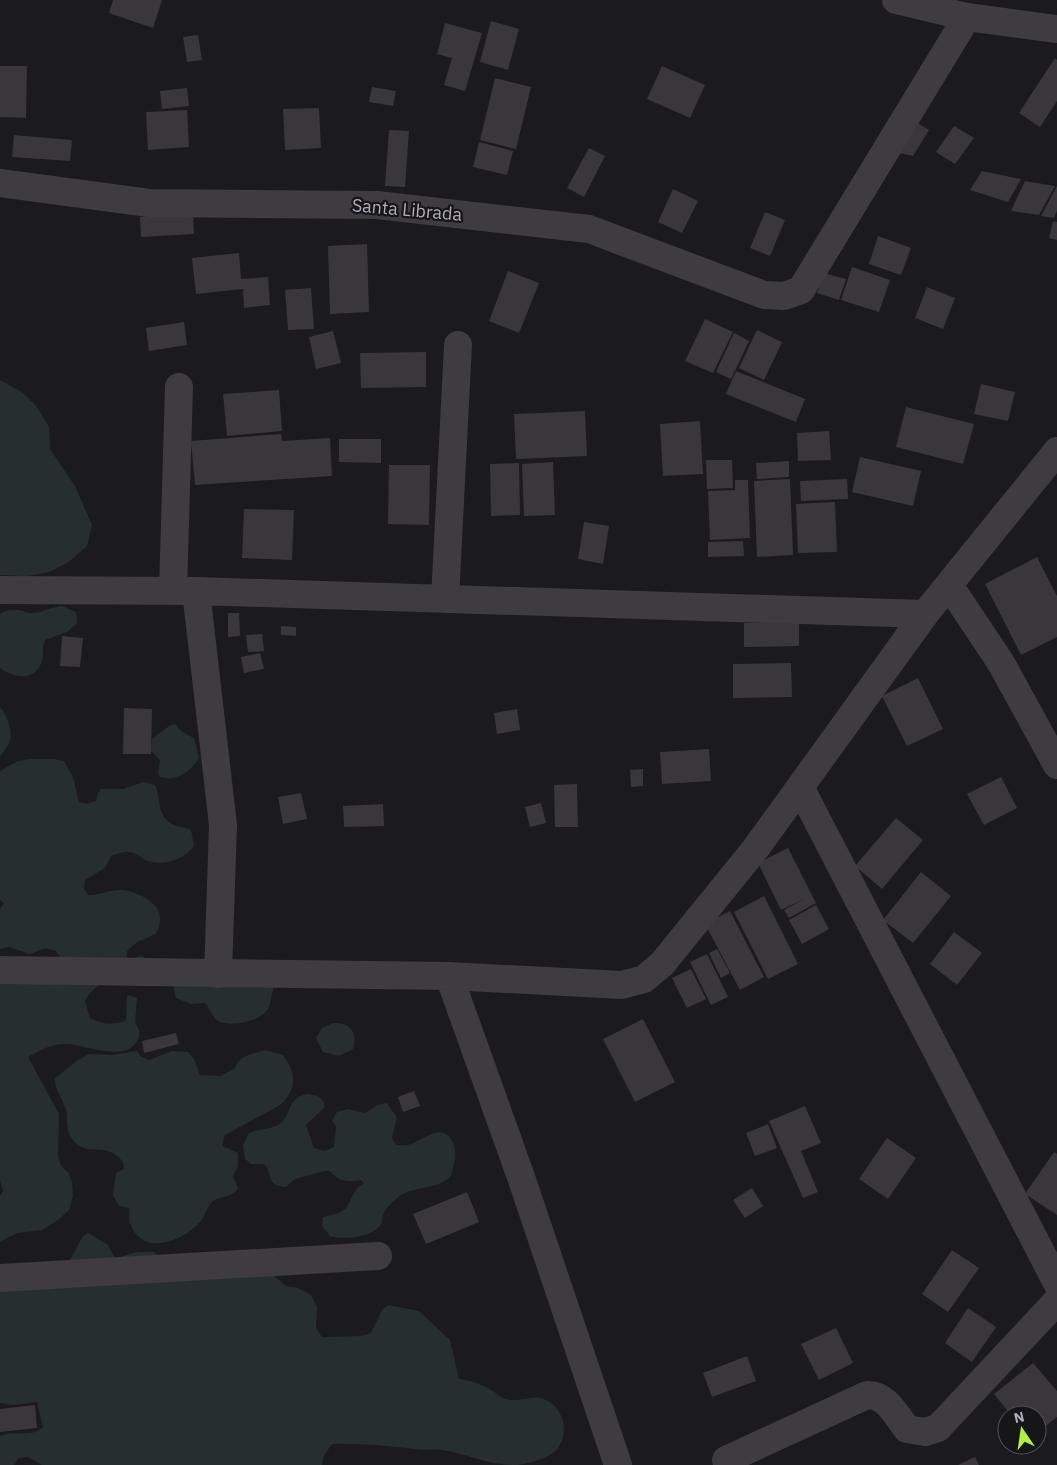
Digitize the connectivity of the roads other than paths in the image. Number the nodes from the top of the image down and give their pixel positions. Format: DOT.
graph roads {
  1 [pos="896,0"];
  2 [pos="967,17"];
  3 [pos="1057,29"];
  4 [pos="0,183"];
  5 [pos="458,345"];
  6 [pos="179,387"];
  7 [pos="1057,451"];
  8 [pos="949,584"];
  9 [pos="0,590"];
  10 [pos="184,591"];
  11 [pos="445,599"];
  12 [pos="925,614"];
  13 [pos="1057,765"];
  14 [pos="800,787"];
  15 [pos="0,970"];
  16 [pos="218,974"];
  17 [pos="449,976"];
  18 [pos="378,1256"];
  19 [pos="0,1278"];
  20 [pos="1057,1283"];
  21 [pos="1057,1301"];
  22 [pos="726,1460"];
  23 [pos="618,1465"];
  1 -- 2 [label="street"];
  2 -- 3 [label="street"];
  2 -- 4 [label="street, Santa Librada"];
  5 -- 11 [label="street"];
  6 -- 10 [label="street"];
  7 -- 8 [label="street"];
  8 -- 12 [label="street"];
  8 -- 13 [label="street"];
  9 -- 10 [label="street"];
  10 -- 11 [label="street"];
  10 -- 16 [label="street"];
  11 -- 12 [label="street"];
  12 -- 14 [label="street"];
  14 -- 17 [label="street"];
  14 -- 20 [label="street"];
  15 -- 16 [label="street"];
  16 -- 17 [label="street"];
  17 -- 23 [label="street"];
  18 -- 19 [label="street"];
  21 -- 22 [label="street"];
}
